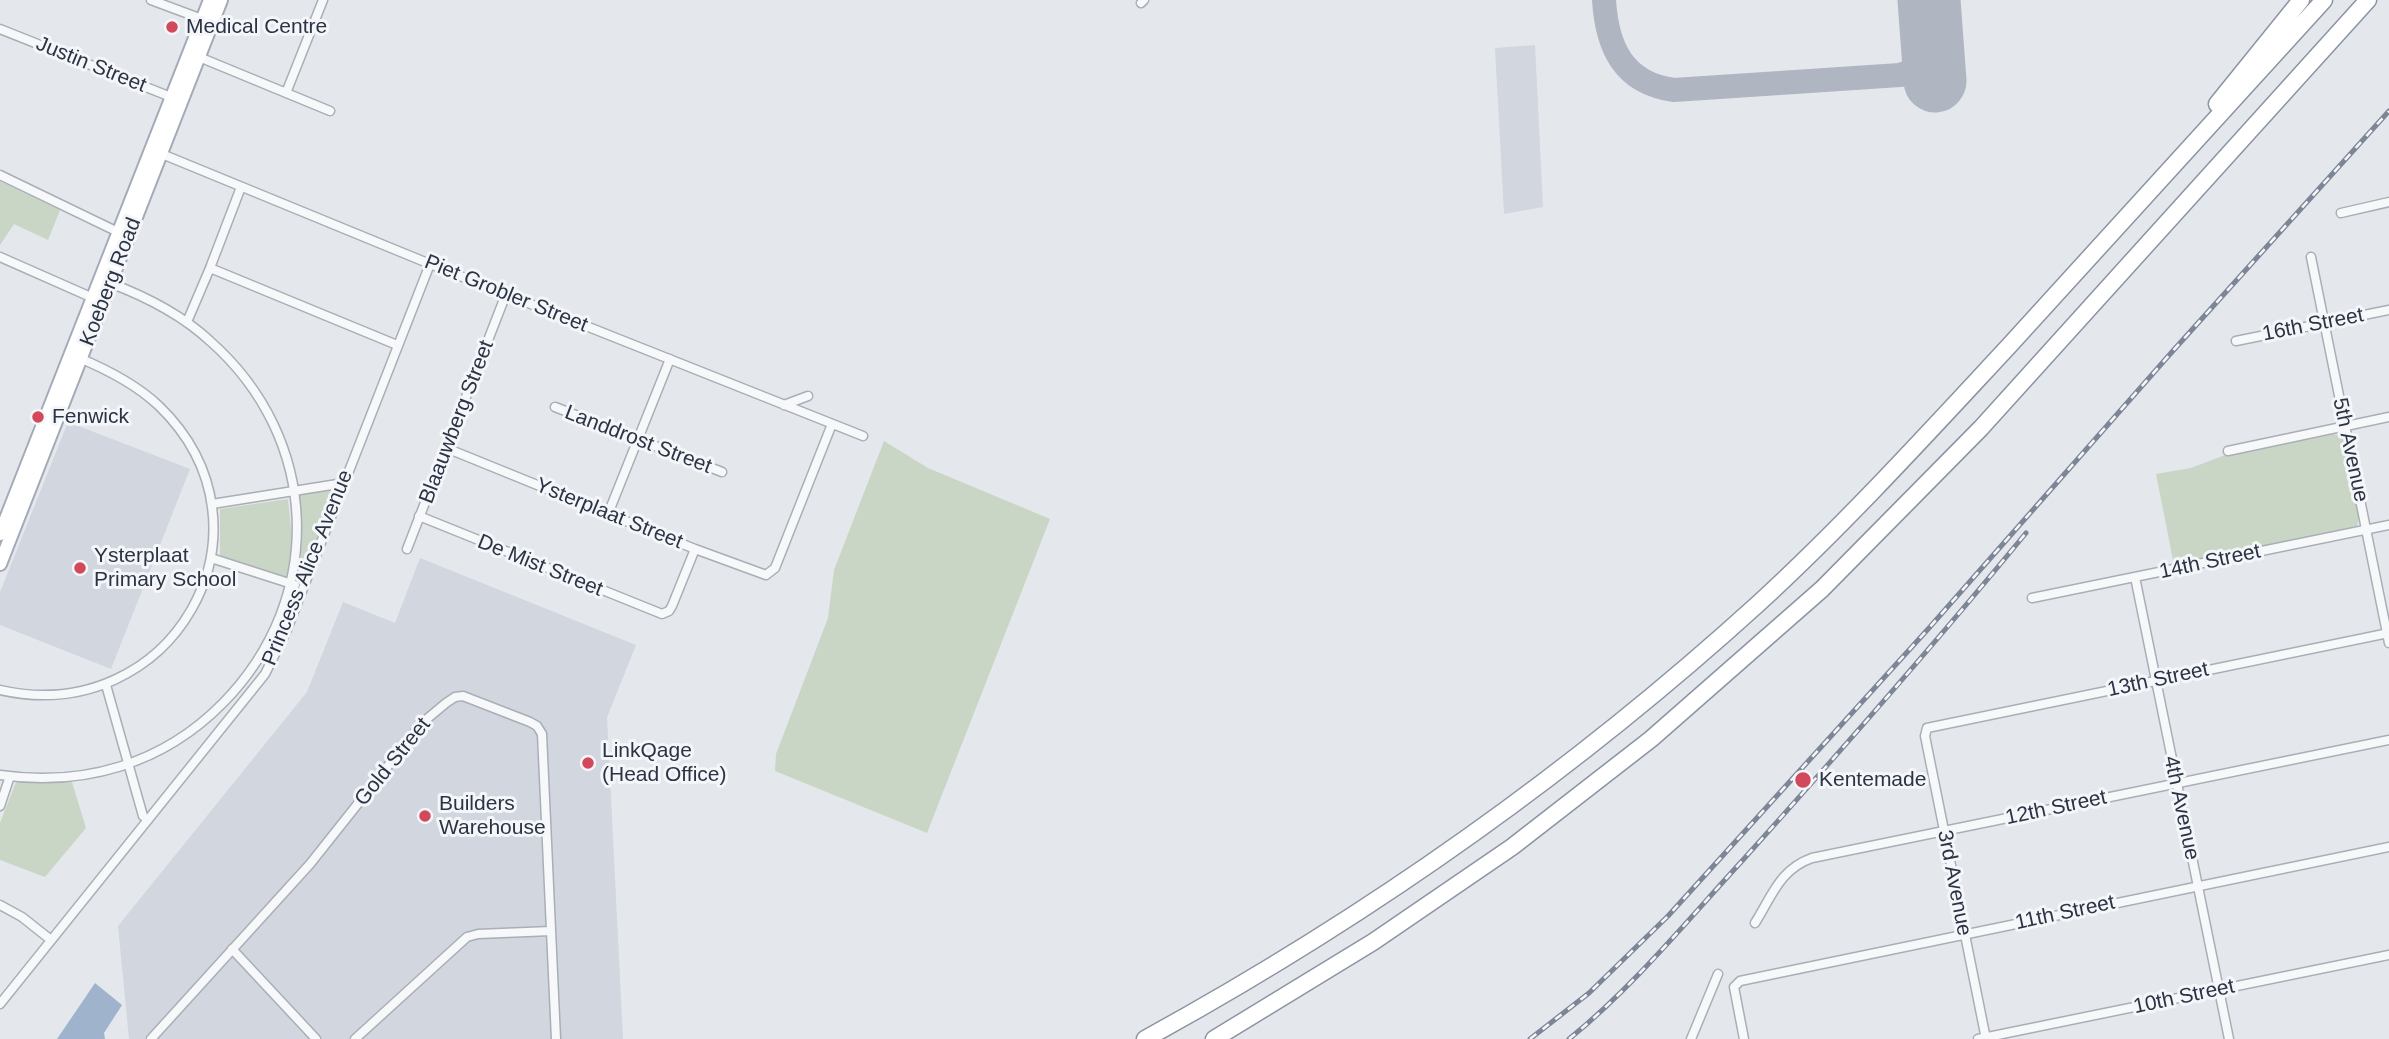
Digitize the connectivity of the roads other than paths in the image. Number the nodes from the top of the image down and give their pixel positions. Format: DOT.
graph roads {
  1 [pos="151,0"];
  2 [pos="210,0"];
  3 [pos="221,0"];
  4 [pos="323,0"];
  5 [pos="2301,0"];
  6 [pos="2324,0"];
  7 [pos="2368,0"];
  8 [pos="202,19"];
  9 [pos="0,30"];
  10 [pos="199,57"];
  11 [pos="286,93"];
  12 [pos="177,99"];
  13 [pos="330,111"];
  14 [pos="156,152"];
  15 [pos="0,175"];
  16 [pos="242,187"];
  17 [pos="2389,202"];
  18 [pos="2341,213"];
  19 [pos="2125,220"];
  20 [pos="118,232"];
  21 [pos="2311,257"];
  22 [pos="1,259"];
  23 [pos="430,264"];
  24 [pos="211,268"];
  25 [pos="110,283"];
  26 [pos="506,294"];
  27 [pos="93,298"];
  28 [pos="2389,310"];
  29 [pos="187,322"];
  30 [pos="2323,323"];
  31 [pos="2236,341"];
  32 [pos="397,345"];
  33 [pos="75,357"];
  34 [pos="670,359"];
  35 [pos="808,396"];
  36 [pos="784,405"];
  37 [pos="555,407"];
  38 [pos="2389,417"];
  39 [pos="832,424"];
  40 [pos="2344,426"];
  41 [pos="863,436"];
  42 [pos="637,439"];
  43 [pos="446,448"];
  44 [pos="2228,451"];
  45 [pos="722,472"];
  46 [pos="344,483"];
  47 [pos="294,490"];
  48 [pos="212,504"];
  49 [pos="608,514"];
  50 [pos="419,516"];
  51 [pos="2389,525"];
  52 [pos="2366,530"];
  53 [pos="0,534"];
  54 [pos="407,549"];
  55 [pos="695,549"];
  56 [pos="211,558"];
  57 [pos="0,564"];
  58 [pos="2135,577"];
  59 [pos="292,584"];
  60 [pos="302,588"];
  61 [pos="2032,598"];
  62 [pos="2388,633"];
  63 [pos="2389,643"];
  64 [pos="2155,681"];
  65 [pos="106,685"];
  66 [pos="0,690"];
  67 [pos="218,708"];
  68 [pos="230,718"];
  69 [pos="1927,728"];
  70 [pos="2389,740"];
  71 [pos="128,764"];
  72 [pos="0,775"];
  73 [pos="10,776"];
  74 [pos="2176,783"];
  75 [pos="0,806"];
  76 [pos="148,820"];
  77 [pos="1944,831"];
  78 [pos="2389,847"];
  79 [pos="2197,886"];
  80 [pos="0,905"];
  81 [pos="1755,923"];
  82 [pos="551,931"];
  83 [pos="1965,934"];
  84 [pos="51,940"];
  85 [pos="232,949"];
  86 [pos="2389,955"];
  87 [pos="1718,974"];
  88 [pos="2218,990"];
  89 [pos="0,1004"];
  90 [pos="1983,1038"];
  91 [pos="151,1039"];
  92 [pos="316,1039"];
  93 [pos="355,1039"];
  94 [pos="556,1039"];
  95 [pos="1145,1039"];
  96 [pos="1214,1039"];
  97 [pos="1691,1039"];
  98 [pos="1744,1039"];
  99 [pos="2229,1039"];
  1 -- 8 [label="street"];
  2 -- 8 [label="main road, Koeberg Road"];
  3 -- 10 [label="main road, Koeberg Road"];
  4 -- 11 [label="street"];
  5 -- 19 [label="highway"];
  6 -- 19 [label="highway"];
  7 -- 96 [label="highway"];
  8 -- 12 [label="main road, Koeberg Road"];
  9 -- 12 [label="street, Justin Street"];
  10 -- 11 [label="street"];
  10 -- 12 [label="main road, Koeberg Road"];
  11 -- 13 [label="street"];
  12 -- 14 [label="main road, Koeberg Road"];
  14 -- 16 [label="street, Piet Grobler Street"];
  14 -- 20 [label="main road, Koeberg Road"];
  14 -- 25 [label="main road, Koeberg Road"];
  15 -- 20 [label="street"];
  16 -- 23 [label="street, Piet Grobler Street"];
  16 -- 24 [label="street"];
  17 -- 18 [label="street"];
  19 -- 95 [label="highway"];
  20 -- 27 [label="main road, Koeberg Road"];
  21 -- 30 [label="street, 5th Avenue"];
  22 -- 27 [label="street"];
  23 -- 26 [label="street, Piet Grobler Street"];
  23 -- 32 [label="street, Princess Alice Avenue"];
  24 -- 29 [label="street"];
  24 -- 32 [label="street"];
  25 -- 29 [label="street"];
  25 -- 33 [label="main road, Koeberg Road"];
  26 -- 34 [label="street, Piet Grobler Street"];
  26 -- 43 [label="street, Blaauwberg Street"];
  27 -- 33 [label="main road, Koeberg Road"];
  28 -- 30 [label="street, 16th Street"];
  29 -- 47 [label="street"];
  30 -- 31 [label="street, 16th Street"];
  30 -- 40 [label="street, 5th Avenue"];
  32 -- 46 [label="street, Princess Alice Avenue"];
  33 -- 48 [label="street"];
  33 -- 53 [label="main road, Koeberg Road"];
  33 -- 57 [label="main road, Koeberg Road"];
  34 -- 36 [label="street, Piet Grobler Street"];
  34 -- 42 [label="street"];
  35 -- 36 [label="street"];
  36 -- 39 [label="street, Piet Grobler Street"];
  37 -- 42 [label="street, Landdrost Street"];
  38 -- 40 [label="street"];
  39 -- 41 [label="street, Piet Grobler Street"];
  39 -- 55 [label="street, Ysterplaat Street"];
  40 -- 44 [label="street"];
  40 -- 52 [label="street, 5th Avenue"];
  42 -- 45 [label="street, Landdrost Street"];
  42 -- 49 [label="street"];
  43 -- 49 [label="street, Ysterplaat Street"];
  43 -- 50 [label="street, Blaauwberg Street"];
  46 -- 47 [label="street"];
  46 -- 60 [label="street, Princess Alice Avenue"];
  47 -- 48 [label="street"];
  47 -- 59 [label="street"];
  48 -- 56 [label="street"];
  49 -- 55 [label="street, Ysterplaat Street"];
  50 -- 54 [label="street, Blaauwberg Street"];
  50 -- 55 [label="street, De Mist Street"];
  51 -- 52 [label="street, 14th Street"];
  52 -- 58 [label="street, 14th Street"];
  52 -- 62 [label="street, 5th Avenue"];
  56 -- 59 [label="street"];
  56 -- 65 [label="street"];
  58 -- 61 [label="street, 14th Street"];
  58 -- 64 [label="street, 4th Avenue"];
  59 -- 60 [label="street"];
  59 -- 67 [label="street"];
  60 -- 68 [label="street, Princess Alice Avenue"];
  62 -- 63 [label="street, 5th Avenue"];
  62 -- 64 [label="street, 13th Street"];
  64 -- 69 [label="street, 13th Street"];
  64 -- 74 [label="street, 4th Avenue"];
  65 -- 66 [label="street"];
  65 -- 71 [label="street"];
  67 -- 68 [label="street"];
  67 -- 71 [label="street"];
  68 -- 76 [label="street, Princess Alice Avenue"];
  69 -- 77 [label="street, 3rd Avenue"];
  70 -- 74 [label="street, 12th Street"];
  71 -- 73 [label="street"];
  71 -- 76 [label="street"];
  72 -- 73 [label="street"];
  73 -- 75 [label="street"];
  74 -- 77 [label="street, 12th Street"];
  74 -- 79 [label="street, 4th Avenue"];
  76 -- 84 [label="street, Princess Alice Avenue"];
  77 -- 81 [label="street, 12th Street"];
  77 -- 83 [label="street, 3rd Avenue"];
  78 -- 79 [label="street, 11th Street"];
  79 -- 83 [label="street, 11th Street"];
  79 -- 88 [label="street, 4th Avenue"];
  80 -- 84 [label="street"];
  82 -- 85 [label="street, Gold Street"];
  82 -- 93 [label="street"];
  82 -- 94 [label="street, Gold Street"];
  83 -- 90 [label="street, 3rd Avenue"];
  83 -- 98 [label="street, 11th Street"];
  84 -- 89 [label="street, Princess Alice Avenue"];
  85 -- 91 [label="street, Gold Street"];
  85 -- 92 [label="street"];
  86 -- 88 [label="street, 10th Street"];
  87 -- 97 [label="street"];
  88 -- 90 [label="street, 10th Street"];
  88 -- 99 [label="street, 4th Avenue"];
}
